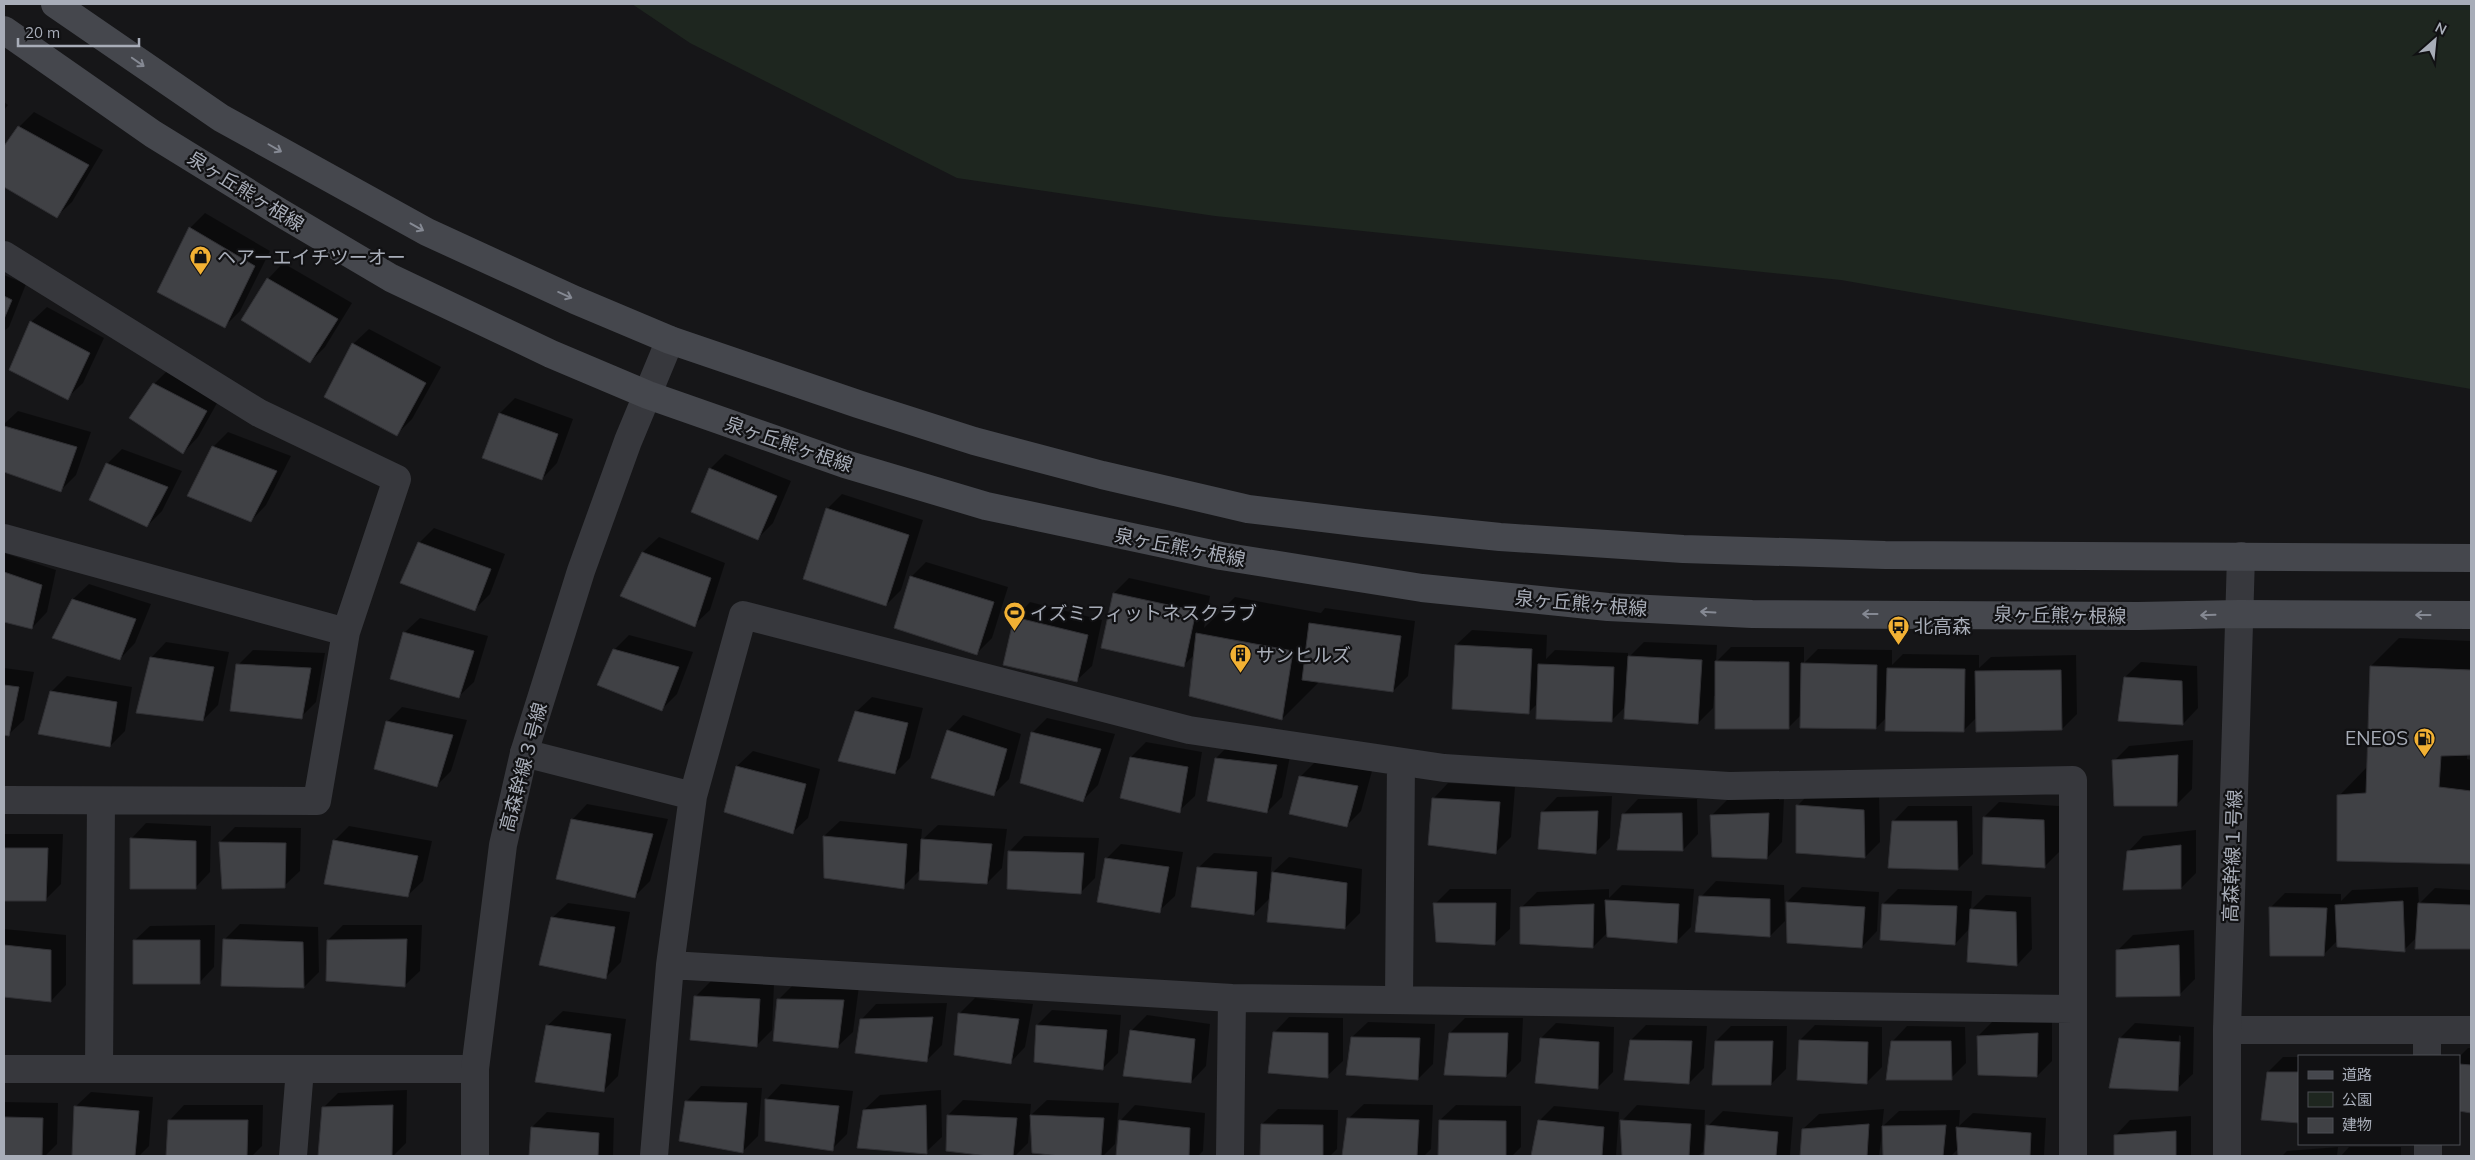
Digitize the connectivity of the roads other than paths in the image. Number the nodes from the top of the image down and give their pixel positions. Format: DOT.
graph roads {
  1 [pos="55,4"];
  2 [pos="4,30"];
  3 [pos="4,256"];
  4 [pos="670,340"];
  5 [pos="648,395"];
  6 [pos="4,538"];
  7 [pos="2241,556"];
  8 [pos="2471,558"];
  9 [pos="2239,614"];
  10 [pos="2471,615"];
  11 [pos="346,632"];
  12 [pos="524,753"];
  13 [pos="1401,762"];
  14 [pos="693,796"];
  15 [pos="4,800"];
  16 [pos="101,801"];
  17 [pos="670,965"];
  18 [pos="1232,998"];
  19 [pos="1399,999"];
  20 [pos="2073,1009"];
  21 [pos="2227,1030"];
  22 [pos="2471,1030"];
  23 [pos="2427,1043"];
  24 [pos="99,1068"];
  25 [pos="4,1069"];
  26 [pos="300,1069"];
  27 [pos="475,1069"];
  28 [pos="293,1156"];
  29 [pos="475,1156"];
  30 [pos="654,1156"];
  31 [pos="1230,1156"];
  32 [pos="2073,1156"];
  33 [pos="2227,1156"];
  1 -- 4 [label="main road, one-way"];
  2 -- 5 [label="main road, 泉ヶ丘熊ヶ根線"];
  3 -- 11 [label="street"];
  4 -- 5 [label="street, 高森幹線３号線"];
  4 -- 7 [label="main road"];
  9 -- 5 [label="main road, 泉ヶ丘熊ヶ根線, one-way"];
  5 -- 12 [label="street, 高森幹線３号線"];
  6 -- 11 [label="street"];
  7 -- 8 [label="main road"];
  7 -- 9 [label="street, 高森幹線１号線"];
  10 -- 9 [label="main road, 泉ヶ丘熊ヶ根線, one-way"];
  9 -- 21 [label="street, 高森幹線１号線"];
  11 -- 16 [label="street"];
  12 -- 14 [label="street"];
  12 -- 27 [label="street, 高森幹線３号線"];
  13 -- 14 [label="street"];
  13 -- 19 [label="street"];
  13 -- 20 [label="street"];
  14 -- 17 [label="street"];
  15 -- 16 [label="street"];
  16 -- 24 [label="street"];
  17 -- 18 [label="street"];
  17 -- 30 [label="street"];
  18 -- 19 [label="street"];
  18 -- 31 [label="street"];
  19 -- 20 [label="street"];
  20 -- 32 [label="street"];
  21 -- 23 [label="street"];
  21 -- 33 [label="street, 高森幹線１号線"];
  22 -- 23 [label="street"];
  24 -- 25 [label="street"];
  24 -- 26 [label="street"];
  26 -- 27 [label="street"];
  26 -- 28 [label="street"];
  27 -- 29 [label="street, 高森幹線３号線"];
}
